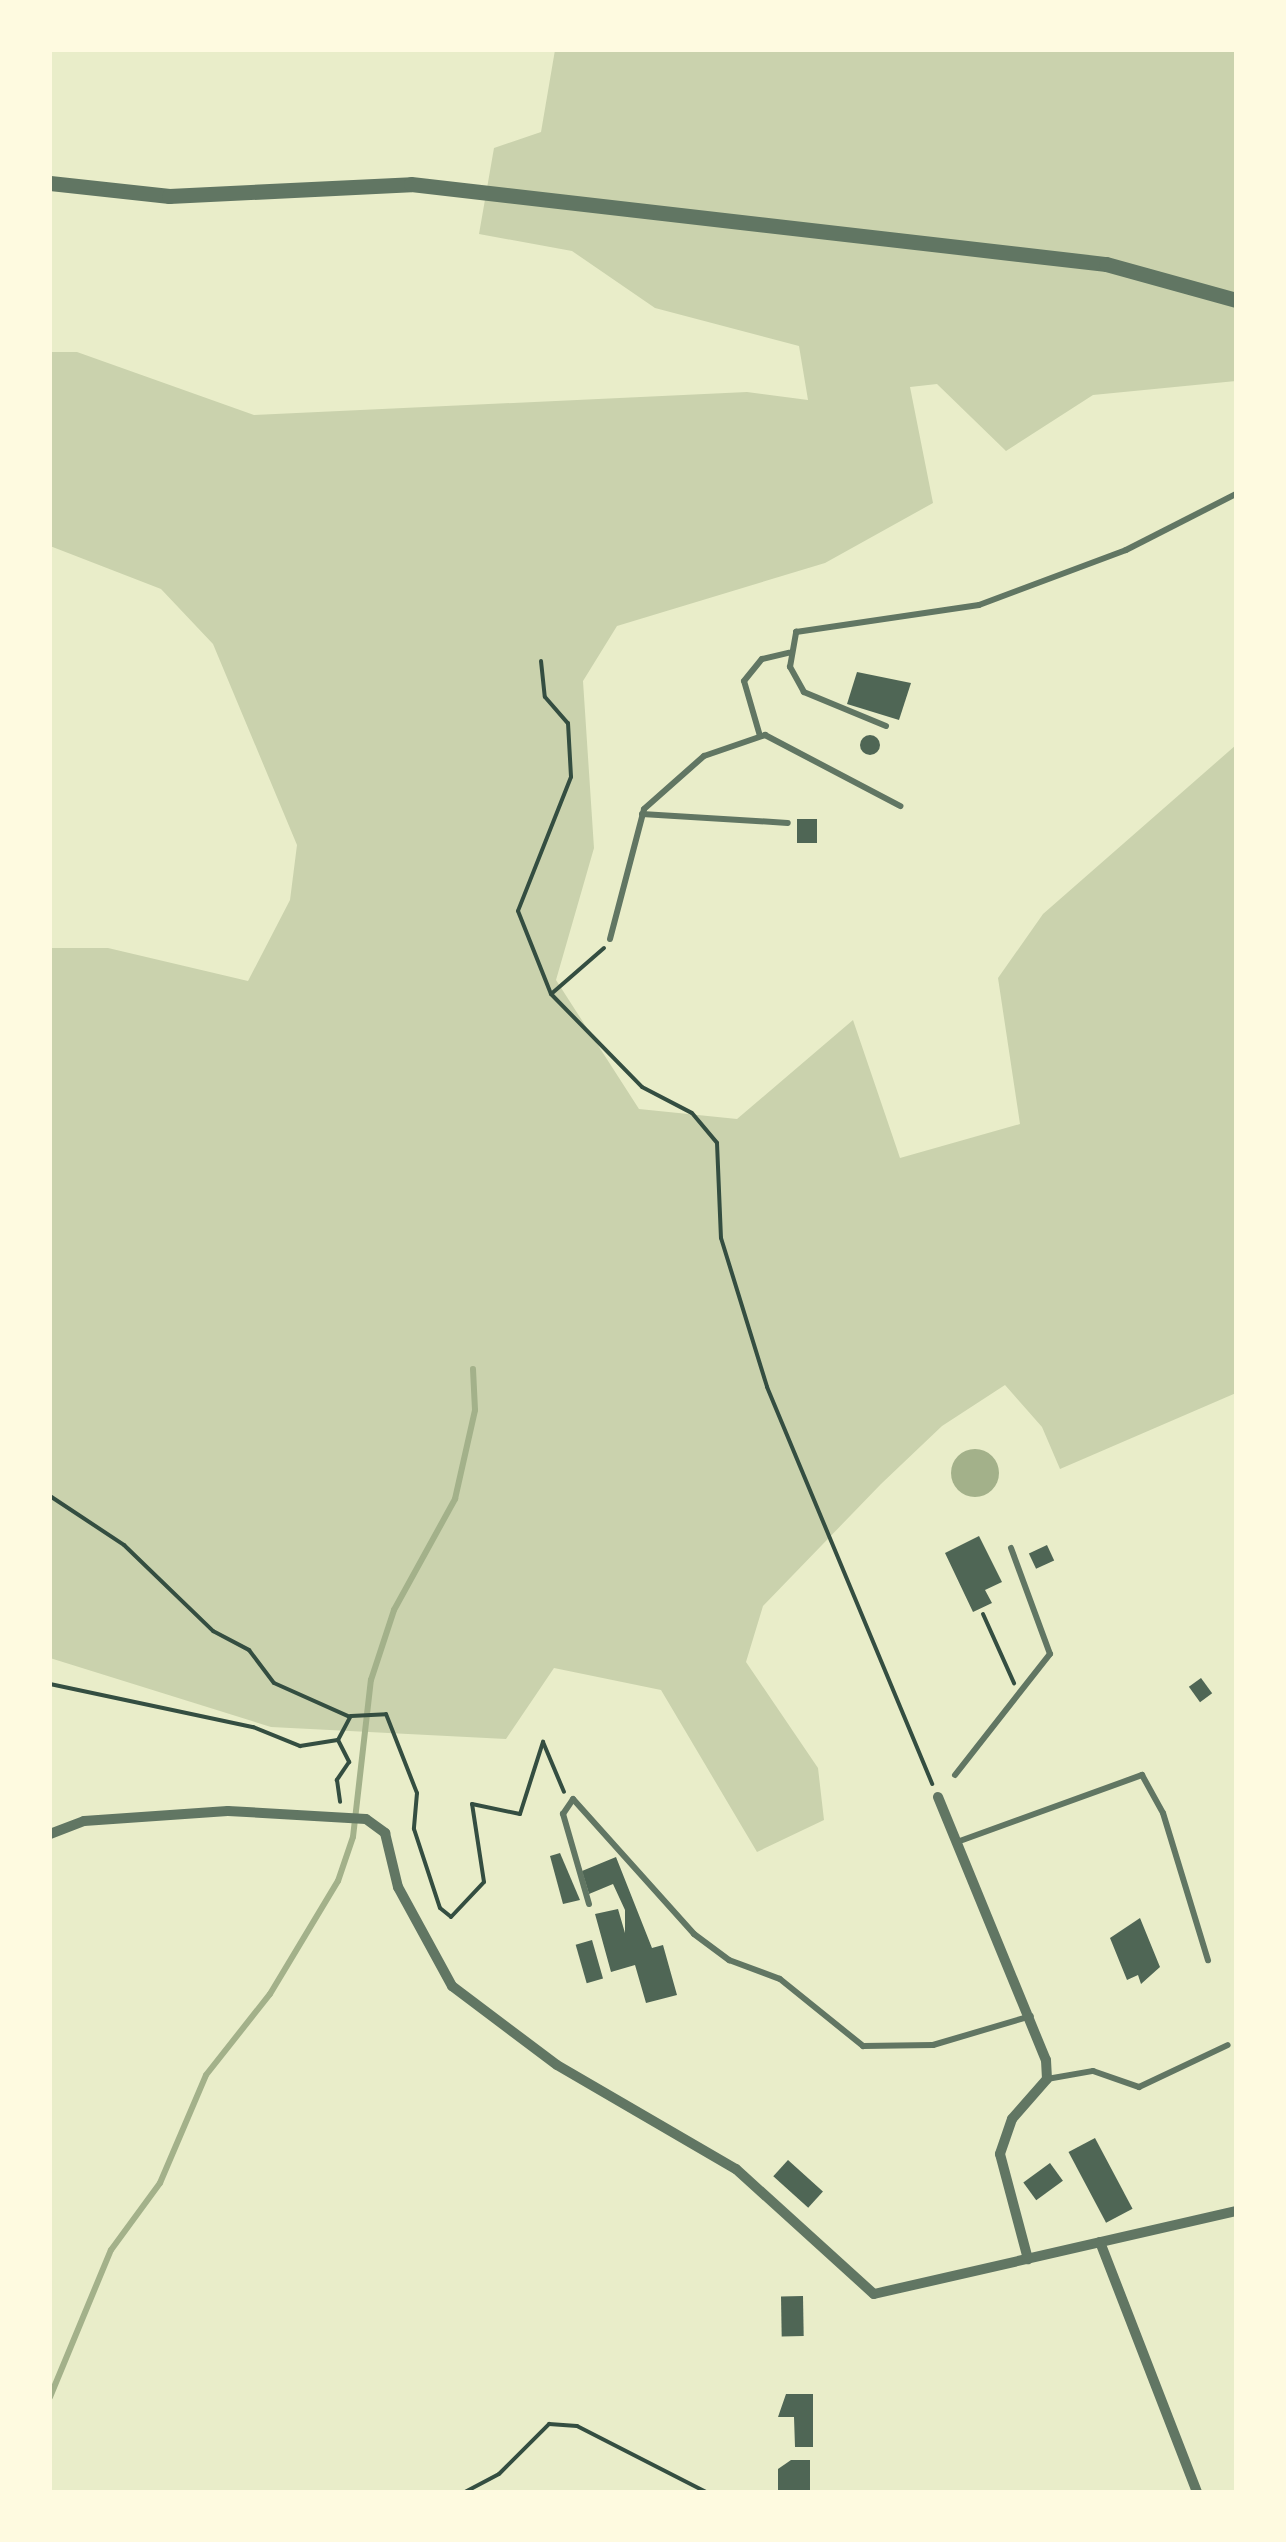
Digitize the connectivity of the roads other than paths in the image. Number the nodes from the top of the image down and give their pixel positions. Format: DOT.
graph roads {
  1 [pos="50,183"];
  2 [pos="1236,300"];
  3 [pos="1236,494"];
  4 [pos="788,653"];
  5 [pos="886,726"];
  6 [pos="760,736"];
  7 [pos="900,806"];
  8 [pos="642,814"];
  9 [pos="788,823"];
  10 [pos="610,939"];
  11 [pos="1011,1548"];
  12 [pos="955,1775"];
  13 [pos="941,1793"];
  14 [pos="50,1834"];
  15 [pos="957,1842"];
  16 [pos="589,1904"];
  17 [pos="1208,1960"];
  18 [pos="1033,2016"];
  19 [pos="1228,2045"];
  20 [pos="1046,2078"];
  21 [pos="1236,2210"];
  22 [pos="1100,2242"];
  23 [pos="1028,2259"];
  24 [pos="1197,2492"];
  1 -- 2 [label="street"];
  3 -- 4 [label="lane"];
  4 -- 5 [label="lane"];
  4 -- 6 [label="lane"];
  6 -- 7 [label="lane"];
  6 -- 8 [label="lane"];
  8 -- 9 [label="lane"];
  8 -- 10 [label="lane"];
  11 -- 12 [label="lane"];
  13 -- 15 [label="street"];
  14 -- 23 [label="street"];
  15 -- 17 [label="lane"];
  15 -- 18 [label="street"];
  16 -- 18 [label="lane"];
  18 -- 20 [label="street"];
  19 -- 20 [label="lane"];
  20 -- 23 [label="street"];
  21 -- 22 [label="street"];
  22 -- 23 [label="street"];
  22 -- 24 [label="street"];
}
